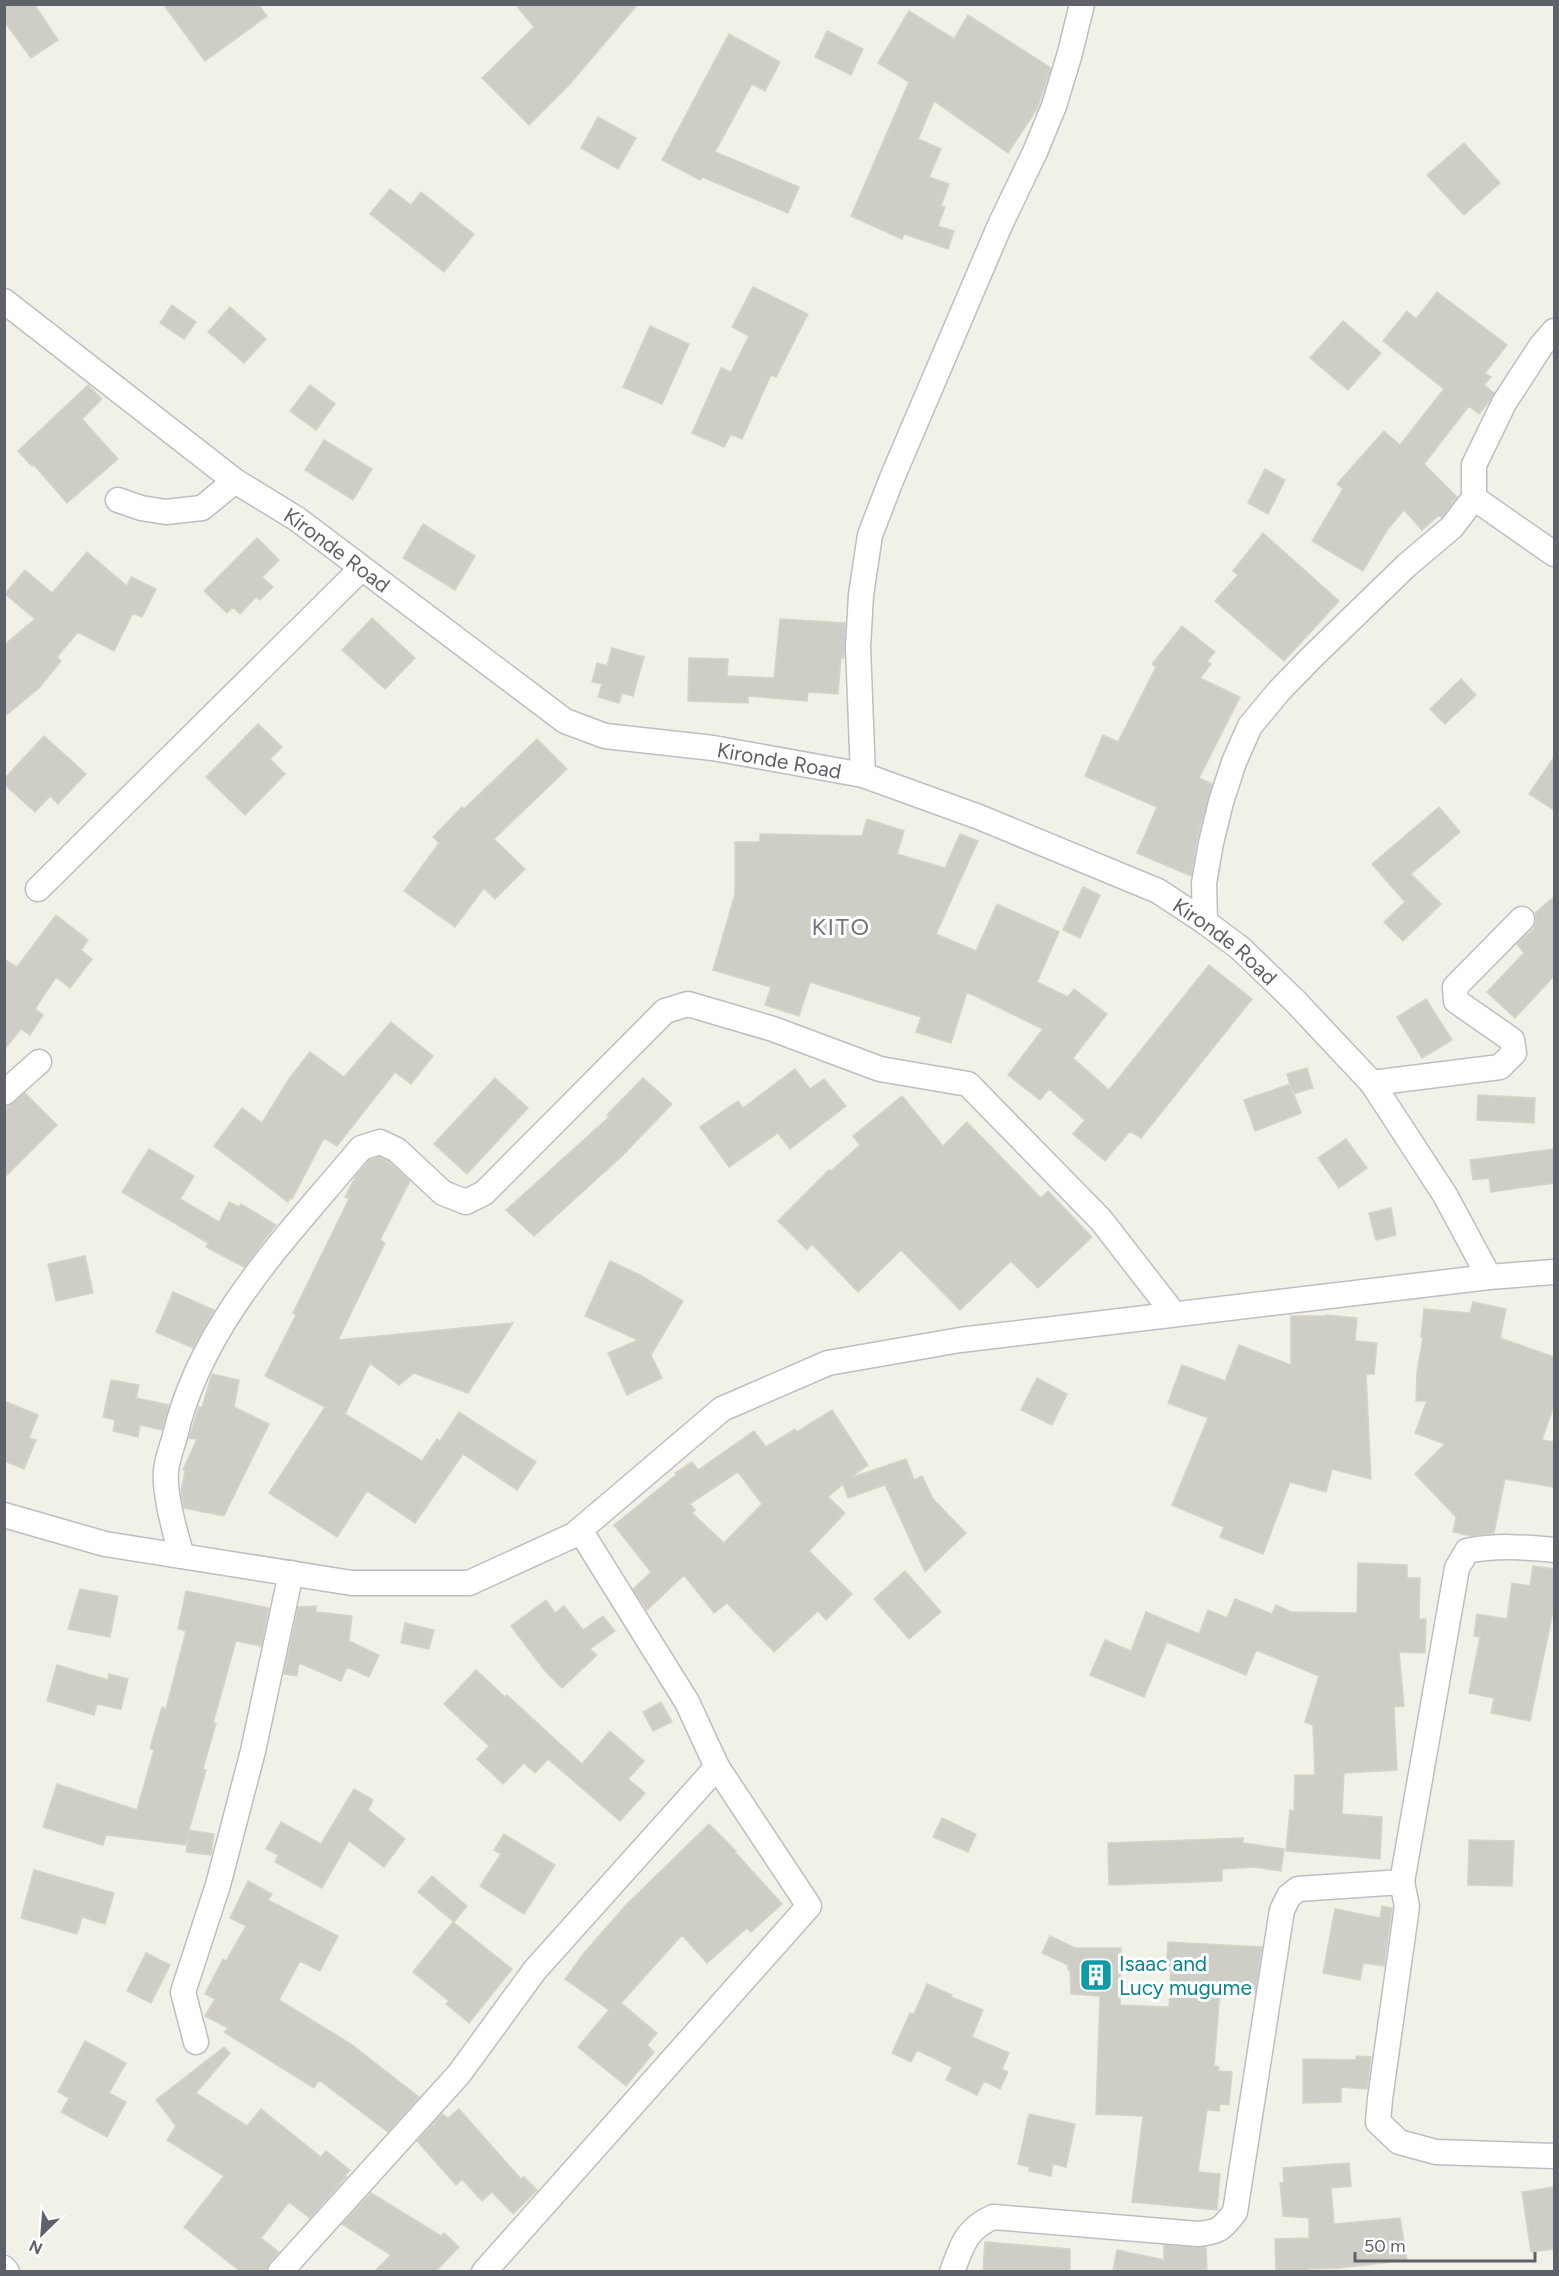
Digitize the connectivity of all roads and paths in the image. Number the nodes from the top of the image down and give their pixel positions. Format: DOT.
graph roads {
  1 [pos="1082,4"];
  2 [pos="4,301"];
  3 [pos="1554,331"];
  4 [pos="235,481"];
  5 [pos="1474,498"];
  6 [pos="118,500"];
  7 [pos="1554,554"];
  8 [pos="361,569"];
  9 [pos="863,775"];
  10 [pos="38,889"];
  11 [pos="1522,919"];
  12 [pos="1205,922"];
  13 [pos="39,1062"];
  14 [pos="1372,1083"];
  15 [pos="4,1093"];
  16 [pos="1554,1272"];
  17 [pos="1489,1277"];
  18 [pos="1174,1314"];
  19 [pos="4,1515"];
  20 [pos="580,1530"];
  21 [pos="1554,1550"];
  22 [pos="182,1556"];
  23 [pos="291,1573"];
  24 [pos="717,1767"];
  25 [pos="1402,1882"];
  26 [pos="196,2042"];
  27 [pos="1554,2156"];
  28 [pos="280,2271"];
  29 [pos="484,2271"];
  30 [pos="952,2271"];
  1 -- 9 [label="street"];
  2 -- 4 [label="street, Kironde Road"];
  3 -- 5 [label="street"];
  4 -- 6 [label="street"];
  4 -- 8 [label="street, Kironde Road"];
  5 -- 7 [label="street"];
  5 -- 12 [label="street"];
  8 -- 9 [label="street, Kironde Road"];
  8 -- 10 [label="street"];
  9 -- 12 [label="street, Kironde Road"];
  11 -- 14 [label="street"];
  12 -- 14 [label="street, Kironde Road"];
  13 -- 15 [label="street"];
  14 -- 17 [label="street, Kironde Road"];
  16 -- 17 [label="street"];
  17 -- 18 [label="street"];
  18 -- 20 [label="street"];
  18 -- 22 [label="street"];
  19 -- 22 [label="street"];
  20 -- 23 [label="street"];
  20 -- 24 [label="street"];
  21 -- 25 [label="street"];
  22 -- 23 [label="street"];
  23 -- 26 [label="street"];
  24 -- 28 [label="street"];
  24 -- 29 [label="street"];
  25 -- 27 [label="street"];
  25 -- 30 [label="street"];
}
